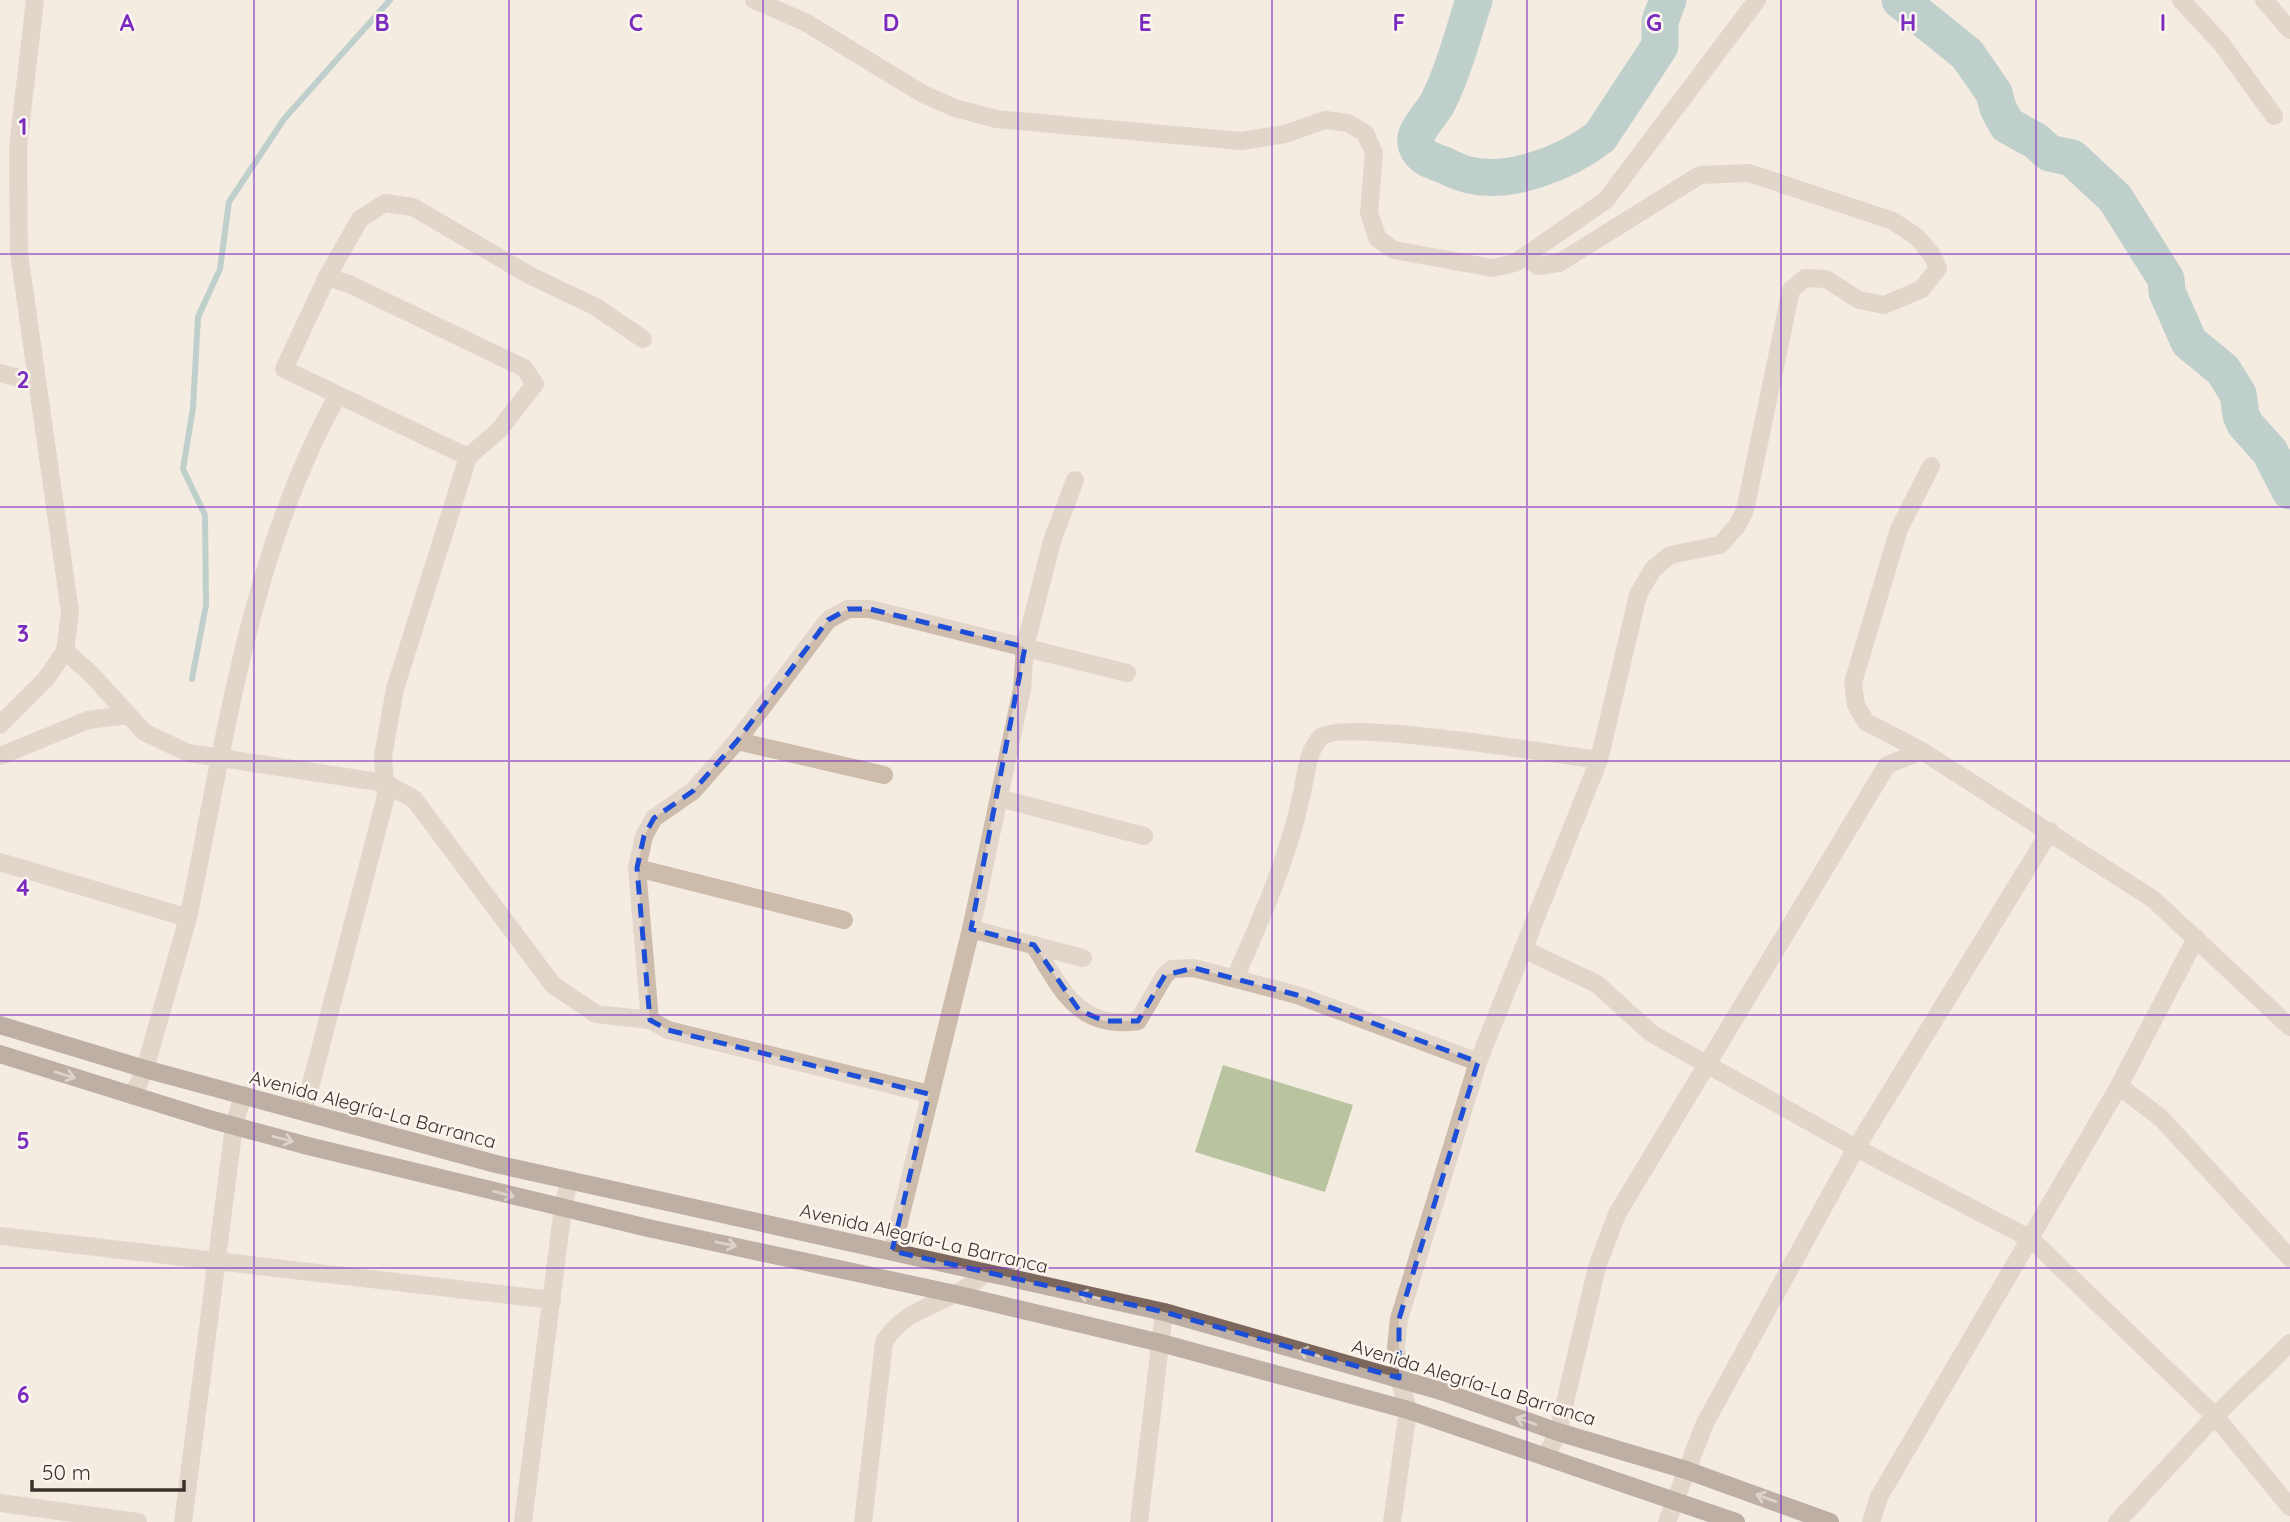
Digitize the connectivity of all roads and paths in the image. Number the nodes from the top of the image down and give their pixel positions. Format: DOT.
graph roads {
  1 [pos="35,0"];
  2 [pos="754,0"];
  3 [pos="1757,0"];
  4 [pos="2181,0"];
  5 [pos="2264,0"];
  6 [pos="2290,30"];
  7 [pos="2274,116"];
  8 [pos="0,200"];
  9 [pos="18,206"];
  10 [pos="1525,256"];
  11 [pos="327,277"];
  12 [pos="643,339"];
  13 [pos="0,373"];
  14 [pos="37,383"];
  15 [pos="338,395"];
  16 [pos="468,457"];
  17 [pos="1931,467"];
  18 [pos="1076,480"];
  19 [pos="1025,647"];
  20 [pos="65,651"];
  21 [pos="1128,673"];
  22 [pos="7,706"];
  23 [pos="128,715"];
  24 [pos="0,725"];
  25 [pos="737,741"];
  26 [pos="1922,751"];
  27 [pos="0,756"];
  28 [pos="222,758"];
  29 [pos="1599,760"];
  30 [pos="884,775"];
  31 [pos="385,783"];
  32 [pos="999,798"];
  33 [pos="2050,831"];
  34 [pos="1144,836"];
  35 [pos="0,862"];
  36 [pos="637,868"];
  37 [pos="188,918"];
  38 [pos="844,920"];
  39 [pos="971,929"];
  40 [pos="2196,938"];
  41 [pos="1034,945"];
  42 [pos="1523,949"];
  43 [pos="1083,958"];
  44 [pos="1235,978"];
  45 [pos="650,1020"];
  46 [pos="0,1025"];
  47 [pos="2290,1027"];
  48 [pos="0,1054"];
  49 [pos="1478,1062"];
  50 [pos="1708,1064"];
  51 [pos="145,1069"];
  52 [pos="2119,1086"];
  53 [pos="929,1094"];
  54 [pos="243,1095"];
  55 [pos="133,1096"];
  56 [pos="304,1111"];
  57 [pos="234,1126"];
  58 [pos="1856,1148"];
  59 [pos="569,1181"];
  60 [pos="563,1208"];
  61 [pos="0,1236"];
  62 [pos="2031,1238"];
  63 [pos="892,1251"];
  64 [pos="2290,1258"];
  65 [pos="217,1261"];
  66 [pos="987,1273"];
  67 [pos="955,1294"];
  68 [pos="552,1300"];
  69 [pos="1164,1312"];
  70 [pos="1161,1343"];
  71 [pos="2290,1343"];
  72 [pos="1399,1378"];
  73 [pos="1408,1410"];
  74 [pos="2215,1416"];
  75 [pos="1558,1432"];
  76 [pos="1546,1457"];
  77 [pos="1686,1470"];
  78 [pos="1674,1500"];
  79 [pos="0,1503"];
  80 [pos="2290,1507"];
  81 [pos="138,1522"];
  82 [pos="183,1522"];
  83 [pos="523,1522"];
  84 [pos="863,1522"];
  85 [pos="1139,1522"];
  86 [pos="1392,1522"];
  87 [pos="1667,1522"];
  88 [pos="1736,1522"];
  89 [pos="1830,1522"];
  90 [pos="1871,1522"];
  91 [pos="2118,1522"];
  1 -- 9 [label="street"];
  2 -- 10 [label="street"];
  3 -- 10 [label="street"];
  4 -- 7 [label="street"];
  5 -- 6 [label="street"];
  8 -- 9 [label="street"];
  9 -- 14 [label="street"];
  10 -- 29 [label="street"];
  11 -- 12 [label="street"];
  11 -- 15 [label="street"];
  11 -- 16 [label="street"];
  13 -- 14 [label="street"];
  14 -- 20 [label="street"];
  15 -- 16 [label="street"];
  15 -- 28 [label="street"];
  16 -- 31 [label="street"];
  17 -- 26 [label="street"];
  18 -- 19 [label="street"];
  19 -- 21 [label="street"];
  19 -- 25 [label="street"];
  19 -- 32 [label="street"];
  20 -- 22 [label="street"];
  20 -- 23 [label="street"];
  22 -- 24 [label="street"];
  23 -- 27 [label="street"];
  23 -- 28 [label="street"];
  25 -- 30 [label="street"];
  25 -- 36 [label="street"];
  26 -- 33 [label="street"];
  26 -- 50 [label="street"];
  28 -- 31 [label="street"];
  28 -- 37 [label="street"];
  29 -- 42 [label="street"];
  29 -- 44 [label="street"];
  31 -- 45 [label="street"];
  31 -- 56 [label="street"];
  32 -- 34 [label="street"];
  32 -- 39 [label="street"];
  33 -- 40 [label="street"];
  33 -- 58 [label="street"];
  35 -- 37 [label="street"];
  36 -- 38 [label="street"];
  36 -- 45 [label="street"];
  37 -- 51 [label="street"];
  39 -- 41 [label="street"];
  39 -- 53 [label="street"];
  40 -- 47 [label="street"];
  40 -- 52 [label="street"];
  41 -- 43 [label="street"];
  41 -- 44 [label="street"];
  42 -- 49 [label="street"];
  42 -- 50 [label="street"];
  44 -- 49 [label="street"];
  45 -- 53 [label="street"];
  46 -- 51 [label="main road, Avenida Alegría-La Barranca"];
  48 -- 55 [label="main road, one-way"];
  49 -- 72 [label="street"];
  50 -- 58 [label="street"];
  50 -- 75 [label="street"];
  51 -- 54 [label="main road, Avenida Alegría-La Barranca"];
  51 -- 55 [label="street"];
  52 -- 62 [label="street"];
  52 -- 64 [label="street"];
  53 -- 63 [label="street"];
  54 -- 56 [label="main road, Avenida Alegría-La Barranca"];
  54 -- 57 [label="street"];
  55 -- 57 [label="main road"];
  56 -- 59 [label="main road, Avenida Alegría-La Barranca"];
  57 -- 60 [label="main road, one-way"];
  57 -- 65 [label="street"];
  58 -- 62 [label="street"];
  58 -- 77 [label="street"];
  59 -- 60 [label="street"];
  59 -- 63 [label="main road, Avenida Alegría-La Barranca"];
  60 -- 67 [label="main road, one-way"];
  60 -- 68 [label="street"];
  61 -- 65 [label="street"];
  62 -- 74 [label="street"];
  62 -- 90 [label="street"];
  63 -- 66 [label="main road, Avenida Alegría-La Barranca"];
  65 -- 68 [label="street"];
  65 -- 82 [label="street"];
  66 -- 67 [label="street"];
  69 -- 66 [label="main road, Avenida Alegría-La Barranca, one-way"];
  67 -- 70 [label="main road"];
  67 -- 84 [label="street"];
  68 -- 83 [label="street"];
  69 -- 70 [label="street"];
  72 -- 69 [label="main road, Avenida Alegría-La Barranca, one-way"];
  70 -- 73 [label="main road"];
  70 -- 85 [label="street"];
  71 -- 74 [label="street"];
  72 -- 73 [label="street"];
  75 -- 72 [label="main road, Avenida Alegría-La Barranca, one-way"];
  73 -- 76 [label="main road"];
  73 -- 86 [label="street"];
  74 -- 80 [label="street"];
  74 -- 91 [label="street"];
  75 -- 76 [label="street"];
  75 -- 77 [label="main road, Avenida Alegría-La Barranca"];
  76 -- 78 [label="main road"];
  77 -- 78 [label="street"];
  89 -- 77 [label="main road, Avenida Alegría-La Barranca, one-way"];
  78 -- 87 [label="street"];
  78 -- 88 [label="main road"];
  79 -- 81 [label="street"];
}
